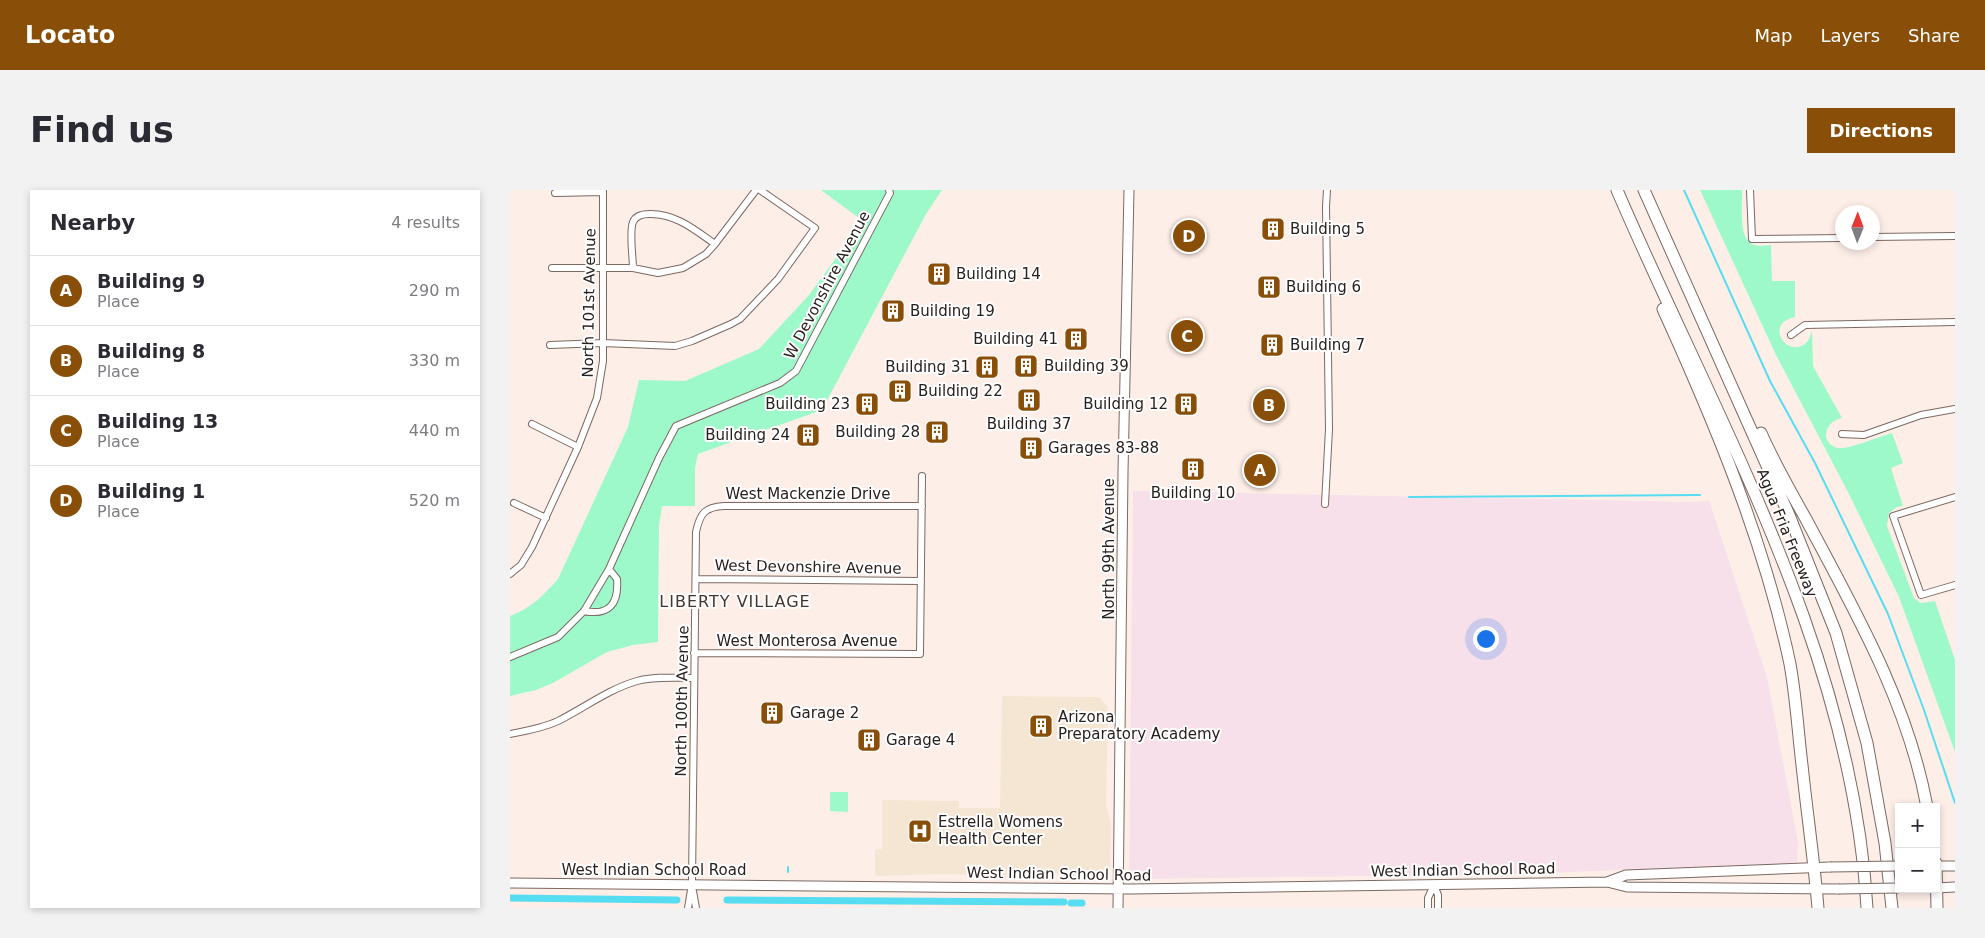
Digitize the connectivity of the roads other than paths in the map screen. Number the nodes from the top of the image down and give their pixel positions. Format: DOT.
graph roads {
  1 [pos="756,190"];
  2 [pos="760,190"];
  3 [pos="1129,190"];
  4 [pos="1327,190"];
  5 [pos="1618,190"];
  6 [pos="1644,190"];
  7 [pos="1750,190"];
  8 [pos="603,191"];
  9 [pos="890,191"];
  10 [pos="555,193"];
  11 [pos="1659,224"];
  12 [pos="1634,230"];
  13 [pos="1955,236"];
  14 [pos="1880,237"];
  15 [pos="1835,238"];
  16 [pos="715,244"];
  17 [pos="552,268"];
  18 [pos="603,268"];
  19 [pos="633,268"];
  20 [pos="1955,322"];
  21 [pos="1791,335"];
  22 [pos="603,343"];
  23 [pos="550,345"];
  24 [pos="1955,409"];
  25 [pos="532,424"];
  26 [pos="1842,434"];
  27 [pos="578,447"];
  28 [pos="922,476"];
  29 [pos="1955,497"];
  30 [pos="514,503"];
  31 [pos="1325,504"];
  32 [pos="922,506"];
  33 [pos="546,518"];
  34 [pos="699,518"];
  35 [pos="608,569"];
  36 [pos="510,574"];
  37 [pos="696,579"];
  38 [pos="921,581"];
  39 [pos="1955,585"];
  40 [pos="584,611"];
  41 [pos="694,653"];
  42 [pos="510,657"];
  43 [pos="694,678"];
  44 [pos="510,734"];
  45 [pos="1926,803"];
  46 [pos="1940,865"];
  47 [pos="1895,866"];
  48 [pos="1955,866"];
  49 [pos="1814,868"];
  50 [pos="1607,882"];
  51 [pos="510,883"];
  52 [pos="692,884"];
  53 [pos="1434,885"];
  54 [pos="1955,887"];
  55 [pos="1895,888"];
  56 [pos="1940,888"];
  57 [pos="1118,889"];
  58 [pos="1816,889"];
  59 [pos="1937,893"];
  60 [pos="688,908"];
  61 [pos="696,908"];
  62 [pos="1118,908"];
  63 [pos="1428,908"];
  64 [pos="1438,908"];
  65 [pos="1818,908"];
  66 [pos="1867,908"];
  67 [pos="1892,908"];
  68 [pos="1937,908"];
  1 -- 16 [label="street"];
  2 -- 22 [label="street"];
  3 -- 57 [label="main road, North 99th Avenue"];
  4 -- 31 [label="street"];
  5 -- 12 [label="highway, Agua Fria Freeway"];
  6 -- 11 [label="highway, Agua Fria Freeway"];
  7 -- 15 [label="street"];
  8 -- 10 [label="street"];
  8 -- 18 [label="street, North 101st Avenue"];
  9 -- 35 [label="street, W Devonshire Avenue"];
  11 -- 45 [label="highway"];
  11 -- 67 [label="highway, Agua Fria Freeway"];
  12 -- 49 [label="highway"];
  12 -- 66 [label="highway, Agua Fria Freeway"];
  13 -- 14 [label="street"];
  16 -- 19 [label="street"];
  16 -- 19 [label="street"];
  17 -- 18 [label="street"];
  18 -- 19 [label="street"];
  18 -- 22 [label="street, North 101st Avenue"];
  20 -- 21 [label="street"];
  22 -- 23 [label="street"];
  22 -- 27 [label="street, North 101st Avenue"];
  24 -- 26 [label="street"];
  25 -- 27 [label="street"];
  27 -- 33 [label="street, North 101st Avenue"];
  28 -- 32 [label="street"];
  29 -- 39 [label="street"];
  30 -- 33 [label="street"];
  32 -- 34 [label="street, West Mackenzie Drive"];
  32 -- 38 [label="street"];
  33 -- 36 [label="street, North 101st Avenue"];
  34 -- 37 [label="street, North 100th Avenue"];
  35 -- 40 [label="street, W Devonshire Avenue"];
  35 -- 40 [label="street"];
  37 -- 38 [label="street, West Devonshire Avenue"];
  37 -- 41 [label="street, North 100th Avenue"];
  38 -- 41 [label="street, West Monterosa Avenue"];
  40 -- 42 [label="street, W Devonshire Avenue"];
  41 -- 43 [label="street, North 100th Avenue"];
  43 -- 44 [label="street"];
  43 -- 52 [label="street, North 100th Avenue"];
  46 -- 48 [label="main road"];
  47 -- 49 [label="main road, West Indian School Road, bridge"];
  49 -- 50 [label="main road, West Indian School Road"];
  49 -- 58 [label="highway"];
  50 -- 53 [label="main road, West Indian School Road"];
  50 -- 58 [label="main road, West Indian School Road"];
  51 -- 52 [label="main road, West Indian School Road"];
  52 -- 57 [label="main road, West Indian School Road"];
  52 -- 60 [label="street"];
  52 -- 61 [label="street"];
  53 -- 57 [label="main road, West Indian School Road"];
  53 -- 63 [label="street"];
  53 -- 64 [label="street"];
  54 -- 56 [label="main road"];
  55 -- 58 [label="main road, West Indian School Road, bridge"];
  57 -- 62 [label="main road, North 99th Avenue"];
  58 -- 65 [label="highway"];
  59 -- 68 [label="highway"];
}
